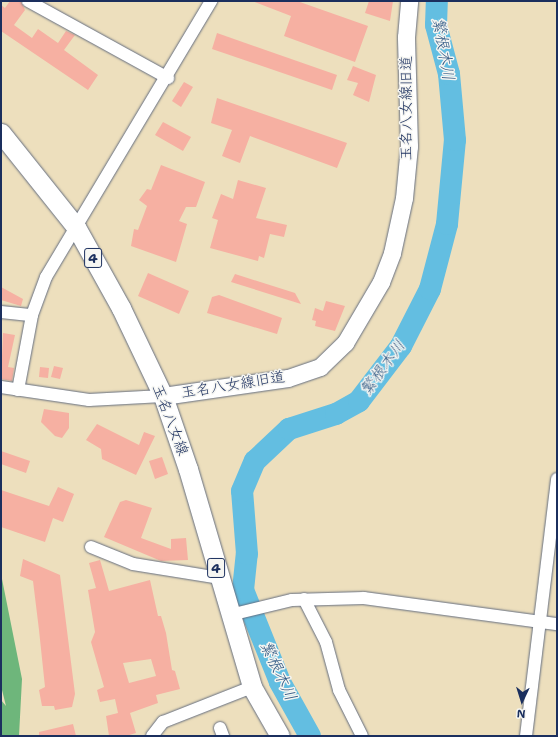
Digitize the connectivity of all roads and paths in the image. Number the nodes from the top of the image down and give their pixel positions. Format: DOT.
graph roads {
  1 [pos="28,1"];
  2 [pos="211,1"];
  3 [pos="409,1"];
  4 [pos="168,78"];
  5 [pos="1,134"];
  6 [pos="76,227"];
  7 [pos="1,312"];
  8 [pos="32,314"];
  9 [pos="1,387"];
  10 [pos="18,390"];
  11 [pos="163,396"];
  12 [pos="557,479"];
  13 [pos="91,547"];
  14 [pos="218,578"];
  15 [pos="298,600"];
  16 [pos="236,614"];
  17 [pos="539,621"];
  18 [pos="557,624"];
  19 [pos="252,687"];
  20 [pos="152,736"];
  21 [pos="280,736"];
  22 [pos="362,736"];
  23 [pos="526,736"];
  1 -- 4 [label="street"];
  2 -- 4 [label="street"];
  3 -- 11 [label="street, 玉名八女線旧道"];
  4 -- 6 [label="street"];
  5 -- 6 [label="main road, 玉名八女線 / 4"];
  6 -- 8 [label="street"];
  6 -- 11 [label="main road, 玉名八女線 / 4"];
  7 -- 8 [label="street"];
  8 -- 10 [label="street"];
  9 -- 10 [label="street"];
  10 -- 11 [label="street"];
  11 -- 14 [label="main road, 玉名八女線 / 4"];
  12 -- 17 [label="street"];
  13 -- 14 [label="street"];
  14 -- 16 [label="main road, 玉名八女線 / 4"];
  15 -- 16 [label="street"];
  15 -- 17 [label="street"];
  15 -- 22 [label="street"];
  16 -- 19 [label="main road, 玉名八女線 / 4"];
  17 -- 18 [label="street"];
  17 -- 23 [label="street"];
  19 -- 20 [label="street"];
  19 -- 21 [label="main road, 玉名八女線 / 4"];
}
